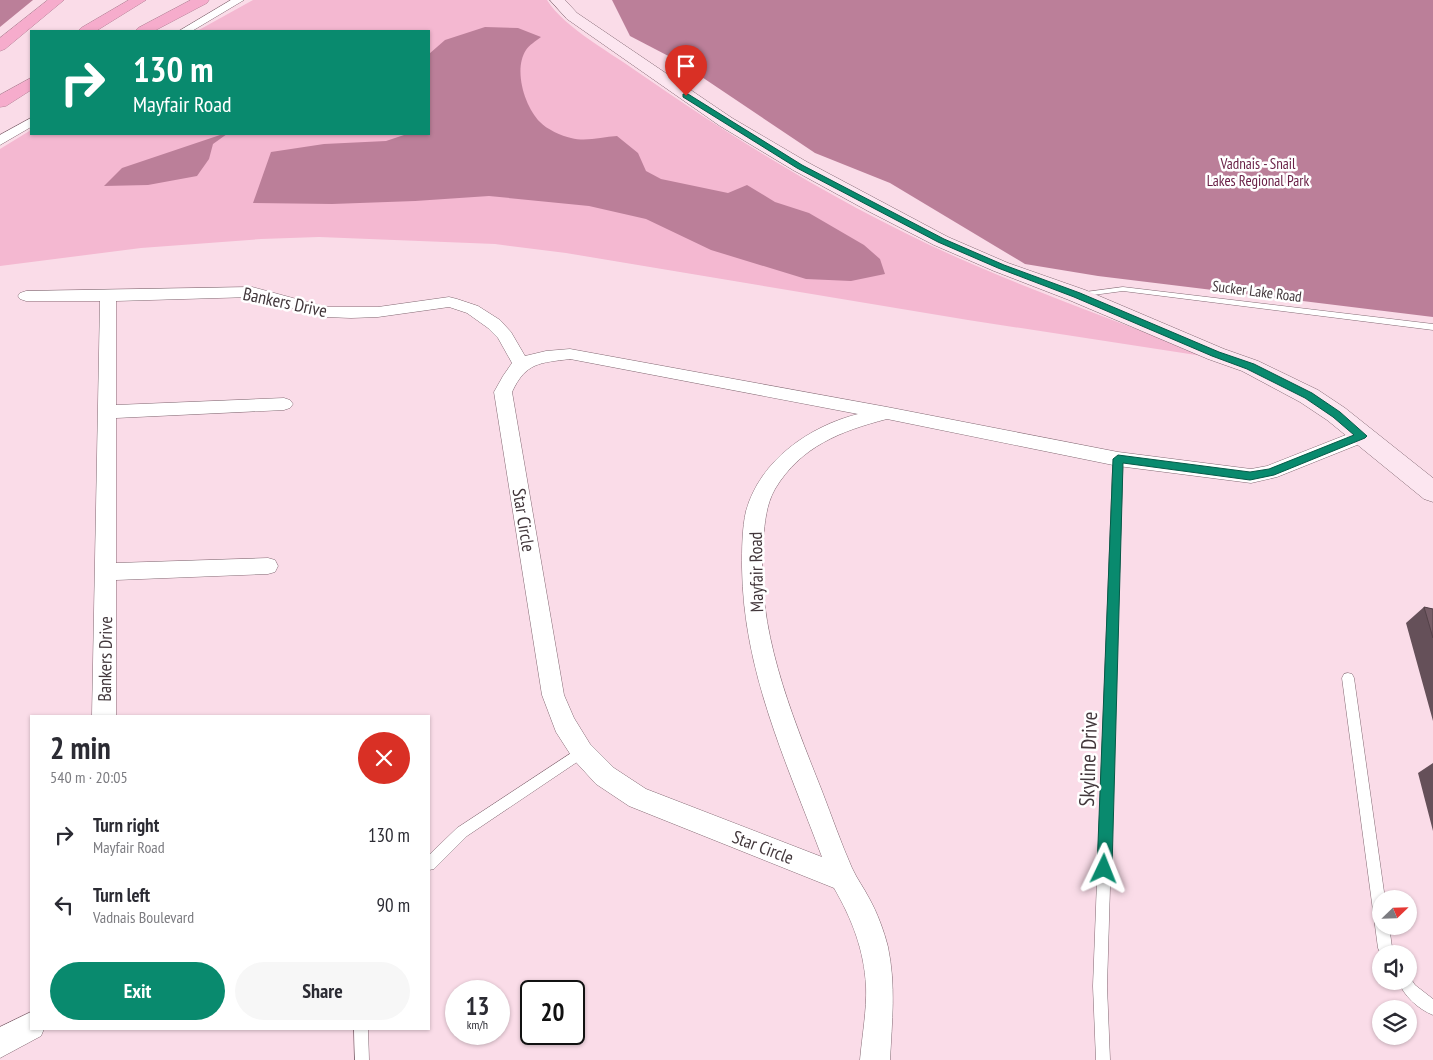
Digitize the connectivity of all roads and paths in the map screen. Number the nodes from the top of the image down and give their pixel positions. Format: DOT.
graph roads {
  1 [pos="57,0"];
  2 [pos="139,0"];
  3 [pos="202,0"];
  4 [pos="239,0"];
  5 [pos="557,0"];
  6 [pos="163,4"];
  7 [pos="138,27"];
  8 [pos="88,30"];
  9 [pos="186,30"];
  10 [pos="0,46"];
  11 [pos="30,85"];
  12 [pos="30,94"];
  13 [pos="0,102"];
  14 [pos="0,110"];
  15 [pos="30,123"];
  16 [pos="0,141"];
  17 [pos="1077,295"];
  18 [pos="26,296"];
  19 [pos="108,296"];
  20 [pos="1433,327"];
  21 [pos="521,362"];
  22 [pos="284,404"];
  23 [pos="107,412"];
  24 [pos="887,413"];
  25 [pos="1361,436"];
  26 [pos="1118,459"];
  27 [pos="1433,492"];
  28 [pos="268,566"];
  29 [pos="106,572"];
  30 [pos="1348,678"];
  31 [pos="104,715"];
  32 [pos="582,752"];
  33 [pos="430,863"];
  34 [pos="843,878"];
  35 [pos="1377,890"];
  36 [pos="1410,990"];
  37 [pos="1433,1008"];
  38 [pos="30,1027"];
  39 [pos="361,1030"];
  40 [pos="0,1043"];
  41 [pos="362,1060"];
  42 [pos="875,1060"];
  43 [pos="1103,1060"];
  1 -- 10 [label="highway"];
  2 -- 8 [label="highway"];
  3 -- 7 [label="highway"];
  4 -- 9 [label="street"];
  5 -- 17 [label="street"];
  6 -- 7 [label="highway"];
  11 -- 13 [label="highway"];
  12 -- 14 [label="highway"];
  15 -- 16 [label="street"];
  17 -- 20 [label="lane, Sucker Lake Road"];
  17 -- 25 [label="street"];
  18 -- 19 [label="street"];
  19 -- 21 [label="street, Bankers Drive"];
  19 -- 23 [label="street, Bankers Drive"];
  21 -- 24 [label="street"];
  21 -- 32 [label="street, Star Circle"];
  22 -- 23 [label="street"];
  23 -- 29 [label="street, Bankers Drive"];
  24 -- 26 [label="street, Mayfair Road"];
  24 -- 34 [label="street, Mayfair Road"];
  25 -- 26 [label="street, Mayfair Road"];
  25 -- 27 [label="street"];
  26 -- 43 [label="lane, Skyline Drive"];
  28 -- 29 [label="street"];
  29 -- 31 [label="street, Bankers Drive"];
  30 -- 35 [label="lane"];
  32 -- 33 [label="lane"];
  32 -- 34 [label="street, Star Circle"];
  34 -- 42 [label="street, Mayfair Road"];
  36 -- 37 [label="lane"];
  38 -- 40 [label="street"];
  39 -- 41 [label="lane"];
}
